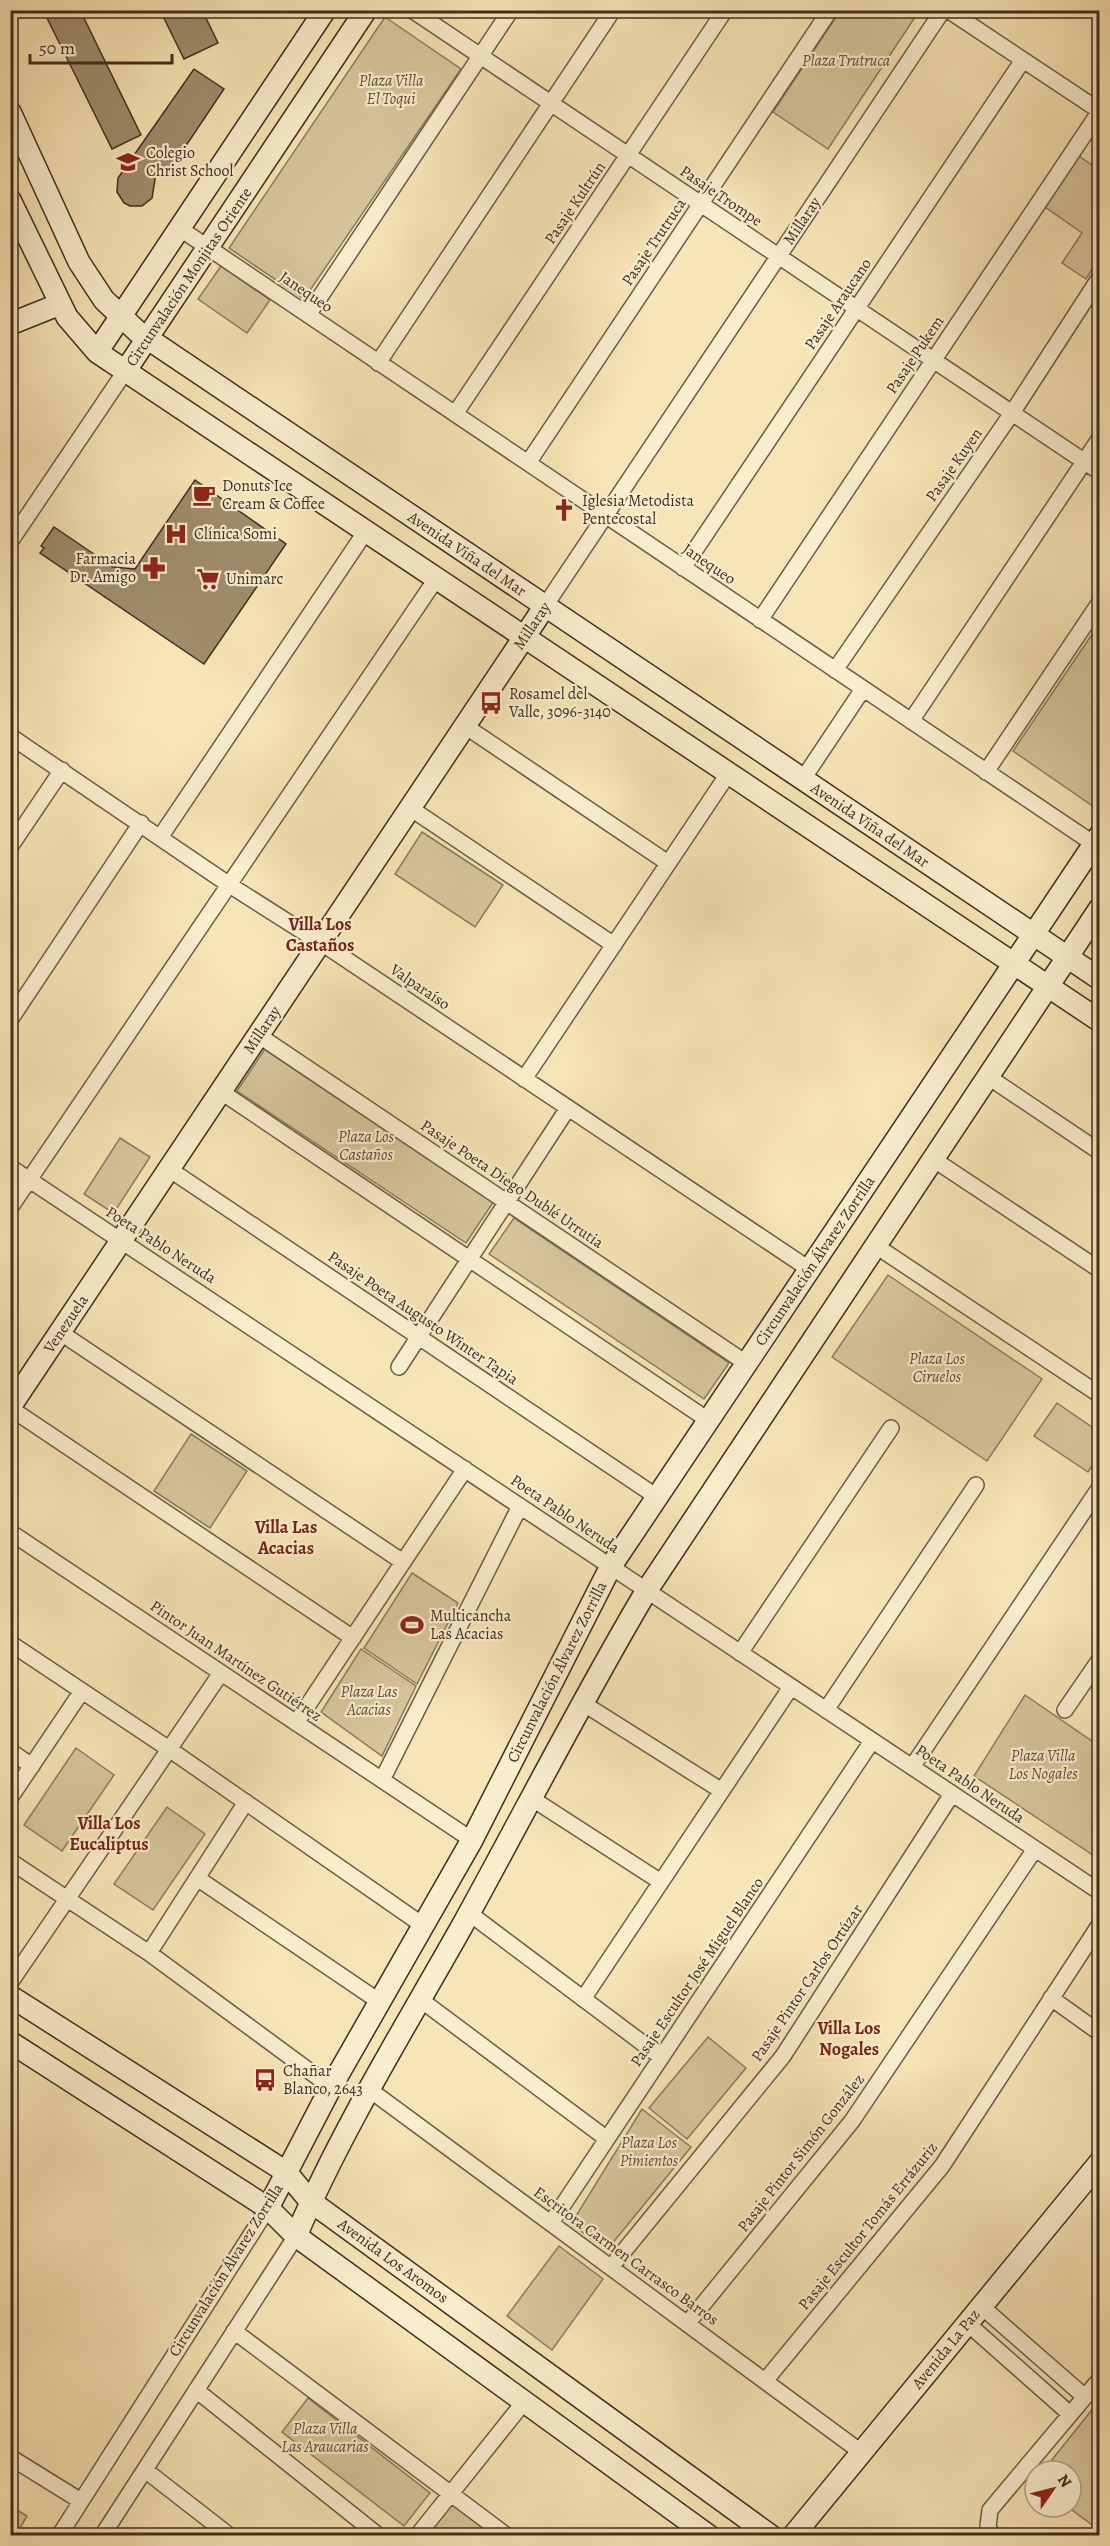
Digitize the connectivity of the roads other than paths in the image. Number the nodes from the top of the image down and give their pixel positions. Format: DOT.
graph roads {
  1 [pos="325,10"];
  2 [pos="366,10"];
  3 [pos="412,10"];
  4 [pos="511,10"];
  5 [pos="613,10"];
  6 [pos="725,10"];
  7 [pos="830,10"];
  8 [pos="943,10"];
  9 [pos="948,10"];
  10 [pos="481,57"];
  11 [pos="1023,60"];
  12 [pos="551,104"];
  13 [pos="1100,111"];
  14 [pos="10,112"];
  15 [pos="628,155"];
  16 [pos="11,204"];
  17 [pos="700,204"];
  18 [pos="179,228"];
  19 [pos="208,248"];
  20 [pos="778,256"];
  21 [pos="1100,277"];
  22 [pos="60,304"];
  23 [pos="857,309"];
  24 [pos="308,315"];
  25 [pos="120,316"];
  26 [pos="10,324"];
  27 [pos="147,338"];
  28 [pos="97,352"];
  29 [pos="933,360"];
  30 [pos="378,363"];
  31 [pos="126,370"];
  32 [pos="1012,413"];
  33 [pos="455,414"];
  34 [pos="1100,438"];
  35 [pos="1084,461"];
  36 [pos="528,463"];
  37 [pos="1100,472"];
  38 [pos="605,515"];
  39 [pos="366,531"];
  40 [pos="10,542"];
  41 [pos="683,568"];
  42 [pos="436,579"];
  43 [pos="1100,602"];
  44 [pos="545,606"];
  45 [pos="760,620"];
  46 [pos="523,638"];
  47 [pos="835,670"];
  48 [pos="862,689"];
  49 [pos="910,721"];
  50 [pos="465,726"];
  51 [pos="10,736"];
  52 [pos="62,770"];
  53 [pos="986,772"];
  54 [pos="728,774"];
  55 [pos="803,780"];
  56 [pos="410,808"];
  57 [pos="141,823"];
  58 [pos="161,836"];
  59 [pos="1097,842"];
  60 [pos="10,848"];
  61 [pos="668,863"];
  62 [pos="228,884"];
  63 [pos="1100,908"];
  64 [pos="1033,934"];
  65 [pos="320,942"];
  66 [pos="614,945"];
  67 [pos="1067,957"];
  68 [pos="1013,964"];
  69 [pos="1100,979"];
  70 [pos="1047,987"];
  71 [pos="10,1020"];
  72 [pos="1100,1022"];
  73 [pos="258,1035"];
  74 [pos="987,1076"];
  75 [pos="524,1079"];
  76 [pos="220,1091"];
  77 [pos="568,1108"];
  78 [pos="1100,1152"];
  79 [pos="933,1160"];
  80 [pos="10,1167"];
  81 [pos="169,1169"];
  82 [pos="29,1180"];
  83 [pos="507,1202"];
  84 [pos="10,1208"];
  85 [pos="121,1241"];
  86 [pos="876,1246"];
  87 [pos="469,1259"];
  88 [pos="809,1269"];
  89 [pos="1100,1270"];
  90 [pos="61,1333"];
  91 [pos="418,1337"];
  92 [pos="746,1364"];
  93 [pos="399,1366"];
  94 [pos="1100,1395"];
  95 [pos="10,1408"];
  96 [pos="708,1420"];
  97 [pos="891,1428"];
  98 [pos="465,1469"];
  99 [pos="976,1485"];
  100 [pos="1100,1487"];
  101 [pos="657,1497"];
  102 [pos="520,1506"];
  103 [pos="10,1532"];
  104 [pos="403,1562"];
  105 [pos="611,1566"];
  106 [pos="647,1590"];
  107 [pos="352,1638"];
  108 [pos="10,1643"];
  109 [pos="740,1653"];
  110 [pos="1100,1659"];
  111 [pos="221,1673"];
  112 [pos="791,1687"];
  113 [pos="82,1691"];
  114 [pos="581,1702"];
  115 [pos="826,1710"];
  116 [pos="1065,1710"];
  117 [pos="296,1723"];
  118 [pos="872,1741"];
  119 [pos="170,1749"];
  120 [pos="10,1751"];
  121 [pos="32,1766"];
  122 [pos="912,1767"];
  123 [pos="382,1780"];
  124 [pos="722,1791"];
  125 [pos="952,1794"];
  126 [pos="10,1798"];
  127 [pos="531,1798"];
  128 [pos="246,1802"];
  129 [pos="472,1840"];
  130 [pos="1035,1850"];
  131 [pos="10,1861"];
  132 [pos="197,1878"];
  133 [pos="661,1882"];
  134 [pos="1100,1892"];
  135 [pos="68,1899"];
  136 [pos="469,1913"];
  137 [pos="1100,1924"];
  138 [pos="424,1926"];
  139 [pos="149,1953"];
  140 [pos="10,1983"];
  141 [pos="10,1996"];
  142 [pos="1051,1998"];
  143 [pos="583,1999"];
  144 [pos="421,2000"];
  145 [pos="380,2002"];
  146 [pos="1100,2033"];
  147 [pos="10,2042"];
  148 [pos="661,2057"];
  149 [pos="331,2087"];
  150 [pos="370,2090"];
  151 [pos="607,2139"];
  152 [pos="1100,2162"];
  153 [pos="285,2172"];
  154 [pos="310,2201"];
  155 [pos="268,2208"];
  156 [pos="550,2223"];
  157 [pos="296,2236"];
  158 [pos="611,2267"];
  159 [pos="981,2306"];
  160 [pos="687,2324"];
  161 [pos="967,2324"];
  162 [pos="234,2331"];
  163 [pos="1100,2379"];
  164 [pos="765,2381"];
  165 [pos="196,2390"];
  166 [pos="1085,2397"];
  167 [pos="524,2402"];
  168 [pos="1070,2414"];
  169 [pos="861,2452"];
  170 [pos="10,2457"];
  171 [pos="145,2470"];
  172 [pos="450,2493"];
  173 [pos="81,2501"];
  174 [pos="59,2535"];
  175 [pos="102,2535"];
  176 [pos="230,2535"];
  177 [pos="379,2535"];
  178 [pos="417,2535"];
  179 [pos="507,2535"];
  180 [pos="709,2535"];
  181 [pos="771,2535"];
  182 [pos="793,2535"];
  183 [pos="992,2535"];
  1 -- 18 [label="main road"];
  2 -- 19 [label="main road, Circunvalación Monjitas Oriente"];
  3 -- 10 [label="street, Pasaje Trompe"];
  4 -- 10 [label="street"];
  5 -- 12 [label="street"];
  6 -- 15 [label="street, Pasaje Kultrún"];
  7 -- 17 [label="street, Pasaje Trutruca"];
  8 -- 20 [label="street, Millaray"];
  9 -- 11 [label="street"];
  10 -- 12 [label="street, Pasaje Trompe"];
  10 -- 24 [label="street"];
  11 -- 13 [label="street"];
  11 -- 23 [label="street, Pasaje Araucano"];
  12 -- 15 [label="street, Pasaje Trompe"];
  12 -- 30 [label="street"];
  13 -- 29 [label="street, Pasaje Pukem"];
  14 -- 25 [label="main road, Avenida Viña del Mar"];
  15 -- 17 [label="street, Pasaje Trompe"];
  15 -- 33 [label="street, Pasaje Kultrún"];
  16 -- 22 [label="main road"];
  17 -- 20 [label="street, Pasaje Trompe"];
  17 -- 36 [label="street, Pasaje Trutruca"];
  18 -- 19 [label="street, Janequeo"];
  18 -- 25 [label="main road"];
  19 -- 24 [label="street, Janequeo"];
  19 -- 27 [label="main road, Circunvalación Monjitas Oriente"];
  20 -- 23 [label="street, Pasaje Trompe"];
  20 -- 38 [label="street, Millaray"];
  21 -- 32 [label="street, Pasaje Kuyen"];
  22 -- 26 [label="main road"];
  22 -- 28 [label="main road"];
  23 -- 29 [label="street, Pasaje Trompe"];
  23 -- 41 [label="street, Pasaje Araucano"];
  24 -- 30 [label="street, Janequeo"];
  25 -- 27 [label="main road, Avenida Viña del Mar"];
  25 -- 28 [label="main road"];
  27 -- 31 [label="main road, Circunvalación Monjitas Oriente"];
  27 -- 44 [label="main road, Avenida Viña del Mar"];
  28 -- 31 [label="main road"];
  29 -- 32 [label="street, Pasaje Trompe"];
  29 -- 45 [label="street, Pasaje Pukem"];
  30 -- 33 [label="street, Janequeo"];
  31 -- 39 [label="main road"];
  31 -- 40 [label="street, Circunvalación Monjitas Oriente"];
  32 -- 35 [label="street, Pasaje Trompe"];
  32 -- 47 [label="street, Pasaje Kuyen"];
  33 -- 36 [label="street, Janequeo"];
  34 -- 35 [label="street"];
  35 -- 37 [label="street, Pasaje Trompe"];
  35 -- 49 [label="street"];
  36 -- 38 [label="street, Janequeo"];
  38 -- 41 [label="street, Janequeo"];
  38 -- 44 [label="street, Millaray"];
  39 -- 42 [label="main road"];
  39 -- 58 [label="street"];
  41 -- 45 [label="street, Janequeo"];
  42 -- 46 [label="main road"];
  42 -- 62 [label="street"];
  43 -- 53 [label="street"];
  44 -- 46 [label="main road, Millaray"];
  44 -- 55 [label="main road, Avenida Viña del Mar"];
  45 -- 47 [label="street, Janequeo"];
  46 -- 50 [label="main road, Millaray"];
  46 -- 54 [label="main road"];
  47 -- 48 [label="street, Janequeo"];
  48 -- 49 [label="street, Janequeo"];
  48 -- 55 [label="street"];
  49 -- 53 [label="street, Janequeo"];
  50 -- 56 [label="main road, Millaray"];
  50 -- 61 [label="street"];
  51 -- 52 [label="street, Valparaíso"];
  52 -- 57 [label="street, Valparaíso"];
  52 -- 60 [label="street"];
  53 -- 59 [label="street, Janequeo"];
  54 -- 61 [label="street"];
  54 -- 68 [label="main road"];
  55 -- 64 [label="main road, Avenida Viña del Mar"];
  56 -- 65 [label="main road, Millaray"];
  56 -- 66 [label="street"];
  57 -- 58 [label="street, Valparaíso"];
  57 -- 71 [label="street"];
  58 -- 62 [label="street, Valparaíso"];
  59 -- 64 [label="main road, Circunvalación Álvarez Zorrilla"];
  61 -- 66 [label="street"];
  62 -- 65 [label="street, Valparaíso"];
  62 -- 82 [label="street"];
  63 -- 67 [label="main road, Circunvalación Álvarez Zorrilla"];
  64 -- 67 [label="main road, Avenida Viña del Mar"];
  64 -- 68 [label="main road, Circunvalación Álvarez Zorrilla"];
  65 -- 73 [label="main road, Millaray"];
  65 -- 75 [label="street, Valparaíso"];
  66 -- 75 [label="street"];
  67 -- 69 [label="main road, Avenida Viña del Mar"];
  67 -- 70 [label="main road, Circunvalación Álvarez Zorrilla"];
  68 -- 70 [label="main road"];
  68 -- 88 [label="main road, Circunvalación Álvarez Zorrilla"];
  70 -- 72 [label="main road"];
  70 -- 74 [label="main road, Circunvalación Álvarez Zorrilla"];
  73 -- 76 [label="main road, Millaray"];
  73 -- 83 [label="street, Pasaje Poeta Diego Dublé Urrutia"];
  74 -- 78 [label="street"];
  74 -- 79 [label="main road, Circunvalación Álvarez Zorrilla"];
  75 -- 77 [label="street, Valparaíso"];
  76 -- 81 [label="main road, Millaray"];
  76 -- 87 [label="street"];
  77 -- 83 [label="street"];
  77 -- 88 [label="street, Valparaíso"];
  79 -- 86 [label="main road, Circunvalación Álvarez Zorrilla"];
  79 -- 89 [label="street"];
  80 -- 82 [label="street, Poeta Pablo Neruda"];
  81 -- 85 [label="main road, Millaray"];
  81 -- 91 [label="street, Pasaje Poeta Augusto Winter Tapia"];
  82 -- 84 [label="street"];
  82 -- 85 [label="street, Poeta Pablo Neruda"];
  83 -- 87 [label="street"];
  83 -- 92 [label="street, Pasaje Poeta Diego Dublé Urrutia"];
  85 -- 90 [label="main road, Venezuela"];
  85 -- 98 [label="street, Poeta Pablo Neruda"];
  86 -- 94 [label="street"];
  86 -- 106 [label="main road, Circunvalación Álvarez Zorrilla"];
  87 -- 91 [label="street"];
  87 -- 96 [label="street"];
  88 -- 92 [label="main road, Circunvalación Álvarez Zorrilla"];
  90 -- 95 [label="main road, Venezuela"];
  90 -- 104 [label="street"];
  91 -- 93 [label="street"];
  91 -- 101 [label="street, Pasaje Poeta Augusto Winter Tapia"];
  92 -- 96 [label="main road, Circunvalación Álvarez Zorrilla"];
  95 -- 107 [label="street"];
  96 -- 101 [label="main road, Circunvalación Álvarez Zorrilla"];
  97 -- 109 [label="street"];
  98 -- 102 [label="street, Poeta Pablo Neruda"];
  98 -- 104 [label="street"];
  99 -- 115 [label="street"];
  100 -- 122 [label="street"];
  101 -- 105 [label="main road, Circunvalación Álvarez Zorrilla"];
  102 -- 105 [label="street, Poeta Pablo Neruda"];
  102 -- 123 [label="street"];
  103 -- 111 [label="street, Pintor Juan Martínez Gutiérrez"];
  104 -- 107 [label="street"];
  105 -- 106 [label="street, Poeta Pablo Neruda"];
  105 -- 129 [label="main road, Circunvalación Álvarez Zorrilla"];
  106 -- 109 [label="street, Poeta Pablo Neruda"];
  106 -- 114 [label="main road, Circunvalación Álvarez Zorrilla"];
  107 -- 117 [label="street"];
  108 -- 113 [label="street"];
  109 -- 112 [label="street, Poeta Pablo Neruda"];
  110 -- 116 [label="street"];
  111 -- 117 [label="street, Pintor Juan Martínez Gutiérrez"];
  111 -- 119 [label="street"];
  112 -- 115 [label="street, Poeta Pablo Neruda"];
  112 -- 124 [label="street"];
  113 -- 119 [label="street"];
  113 -- 121 [label="street"];
  114 -- 124 [label="street"];
  114 -- 127 [label="main road, Circunvalación Álvarez Zorrilla"];
  115 -- 118 [label="street, Poeta Pablo Neruda"];
  117 -- 123 [label="street, Pintor Juan Martínez Gutiérrez"];
  118 -- 122 [label="street, Poeta Pablo Neruda"];
  118 -- 148 [label="street, Pasaje Escultor José Miguel Blanco"];
  119 -- 128 [label="street"];
  119 -- 135 [label="street"];
  120 -- 121 [label="street"];
  121 -- 126 [label="street"];
  122 -- 125 [label="street, Poeta Pablo Neruda"];
  123 -- 129 [label="street, Pintor Juan Martínez Gutiérrez"];
  124 -- 133 [label="street"];
  125 -- 130 [label="street, Poeta Pablo Neruda"];
  125 -- 158 [label="street, Pasaje Pintor Carlos Ortúzar"];
  127 -- 133 [label="street"];
  127 -- 136 [label="main road, Circunvalación Álvarez Zorrilla"];
  128 -- 132 [label="street"];
  128 -- 138 [label="street"];
  129 -- 138 [label="main road, Circunvalación Álvarez Zorrilla"];
  130 -- 134 [label="street, Poeta Pablo Neruda"];
  130 -- 160 [label="street, Pasaje Pintor Simón González"];
  131 -- 135 [label="street"];
  132 -- 139 [label="street"];
  132 -- 145 [label="street"];
  133 -- 143 [label="street"];
  135 -- 139 [label="street"];
  135 -- 140 [label="street"];
  136 -- 143 [label="street"];
  136 -- 144 [label="main road, Circunvalación Álvarez Zorrilla"];
  137 -- 142 [label="street, Pasaje Escultor Tomás Errázuriz"];
  138 -- 145 [label="main road, Circunvalación Álvarez Zorrilla"];
  139 -- 149 [label="street"];
  141 -- 153 [label="main road, Avenida Los Aromos"];
  142 -- 146 [label="street"];
  142 -- 164 [label="street, Pasaje Escultor Tomás Errázuriz"];
  143 -- 148 [label="street"];
  144 -- 150 [label="main road, Circunvalación Álvarez Zorrilla"];
  144 -- 151 [label="street"];
  145 -- 149 [label="main road, Circunvalación Álvarez Zorrilla"];
  147 -- 155 [label="main road"];
  148 -- 151 [label="street, Pasaje Escultor José Miguel Blanco"];
  149 -- 153 [label="main road, Circunvalación Álvarez Zorrilla"];
  150 -- 154 [label="main road, Circunvalación Álvarez Zorrilla"];
  150 -- 156 [label="street, Escritora Carmen Carrasco Barros"];
  151 -- 156 [label="street, Pasaje Escultor José Miguel Blanco"];
  152 -- 159 [label="main road, Avenida La Paz"];
  153 -- 154 [label="main road, Avenida Los Aromos"];
  153 -- 155 [label="main road, Circunvalación Álvarez Zorrilla"];
  154 -- 157 [label="main road, Circunvalación Álvarez Zorrilla"];
  154 -- 181 [label="main road, Avenida Los Aromos"];
  155 -- 157 [label="main road"];
  155 -- 173 [label="street, Circunvalación Álvarez Zorrilla"];
  156 -- 158 [label="street, Escritora Carmen Carrasco Barros"];
  157 -- 162 [label="street, Circunvalación Álvarez Zorrilla"];
  157 -- 167 [label="main road"];
  158 -- 160 [label="street, Escritora Carmen Carrasco Barros"];
  159 -- 161 [label="main road, Avenida La Paz"];
  159 -- 166 [label="street"];
  160 -- 164 [label="street, Escritora Carmen Carrasco Barros"];
  161 -- 168 [label="street"];
  161 -- 169 [label="main road, Avenida La Paz"];
  162 -- 165 [label="street, Circunvalación Álvarez Zorrilla"];
  162 -- 172 [label="street"];
  163 -- 166 [label="street"];
  164 -- 169 [label="street, Escritora Carmen Carrasco Barros"];
  165 -- 171 [label="street, Circunvalación Álvarez Zorrilla"];
  165 -- 177 [label="street"];
  166 -- 168 [label="street"];
  167 -- 172 [label="street"];
  167 -- 180 [label="main road"];
  168 -- 183 [label="street"];
  169 -- 182 [label="main road, Avenida La Paz"];
  170 -- 173 [label="street"];
  171 -- 175 [label="street, Circunvalación Álvarez Zorrilla"];
  171 -- 176 [label="street"];
  172 -- 178 [label="street"];
  172 -- 179 [label="street"];
  173 -- 174 [label="street, Circunvalación Álvarez Zorrilla"];
}
